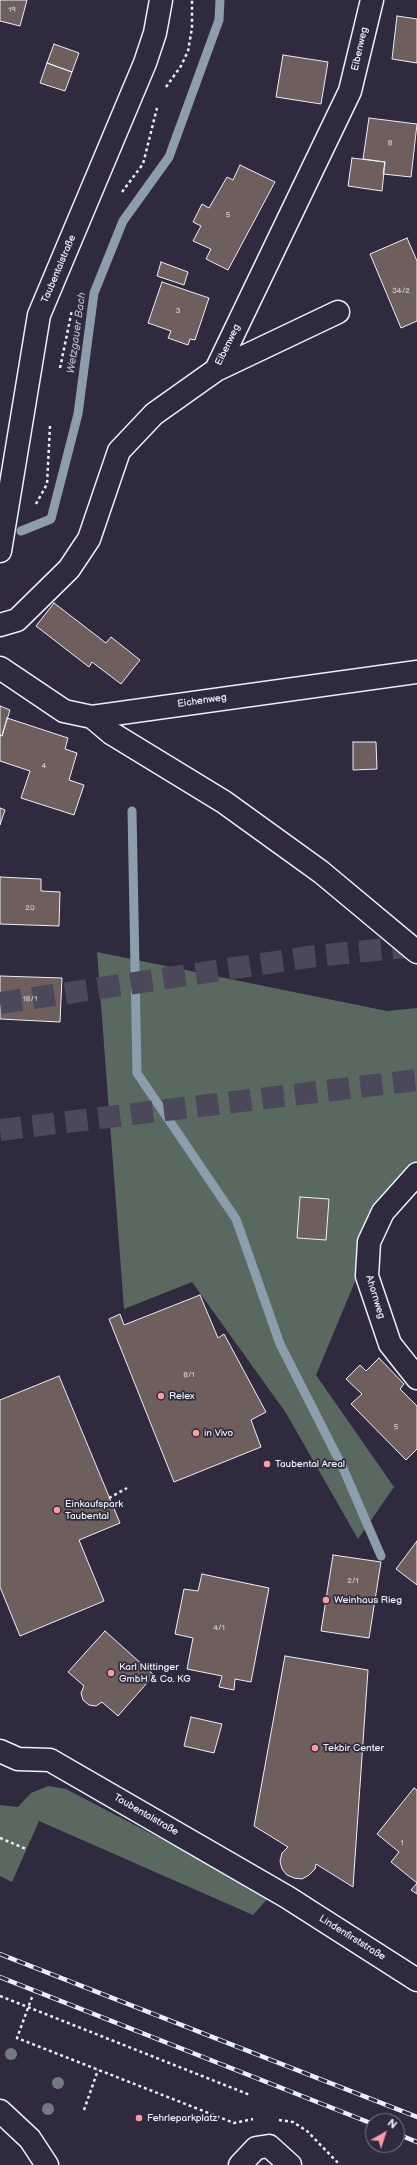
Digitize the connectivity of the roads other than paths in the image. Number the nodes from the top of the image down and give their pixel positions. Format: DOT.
graph roads {
  1 [pos="161,0"];
  2 [pos="372,0"];
  3 [pos="338,312"];
  4 [pos="216,370"];
  5 [pos="0,551"];
  6 [pos="0,625"];
  7 [pos="0,668"];
  8 [pos="417,672"];
  9 [pos="92,717"];
  10 [pos="417,952"];
  11 [pos="417,1174"];
  12 [pos="417,1378"];
  13 [pos="0,1751"];
  14 [pos="287,1897"];
  15 [pos="417,1980"];
  16 [pos="0,2111"];
  17 [pos="47,2165"];
  18 [pos="240,2165"];
  19 [pos="290,2165"];
  1 -- 5 [label="street, Taubentalstraße"];
  2 -- 4 [label="street, Eibenweg"];
  3 -- 4 [label="street"];
  4 -- 6 [label="street, Eibenweg"];
  7 -- 9 [label="street, Eichenweg"];
  8 -- 9 [label="street, Eichenweg"];
  9 -- 10 [label="street"];
  11 -- 12 [label="street, Ahornweg"];
  13 -- 14 [label="street, Taubentalstraße"];
  14 -- 15 [label="street, Lindenfirststraße"];
  16 -- 17 [label="street"];
  18 -- 19 [label="street"];
}
